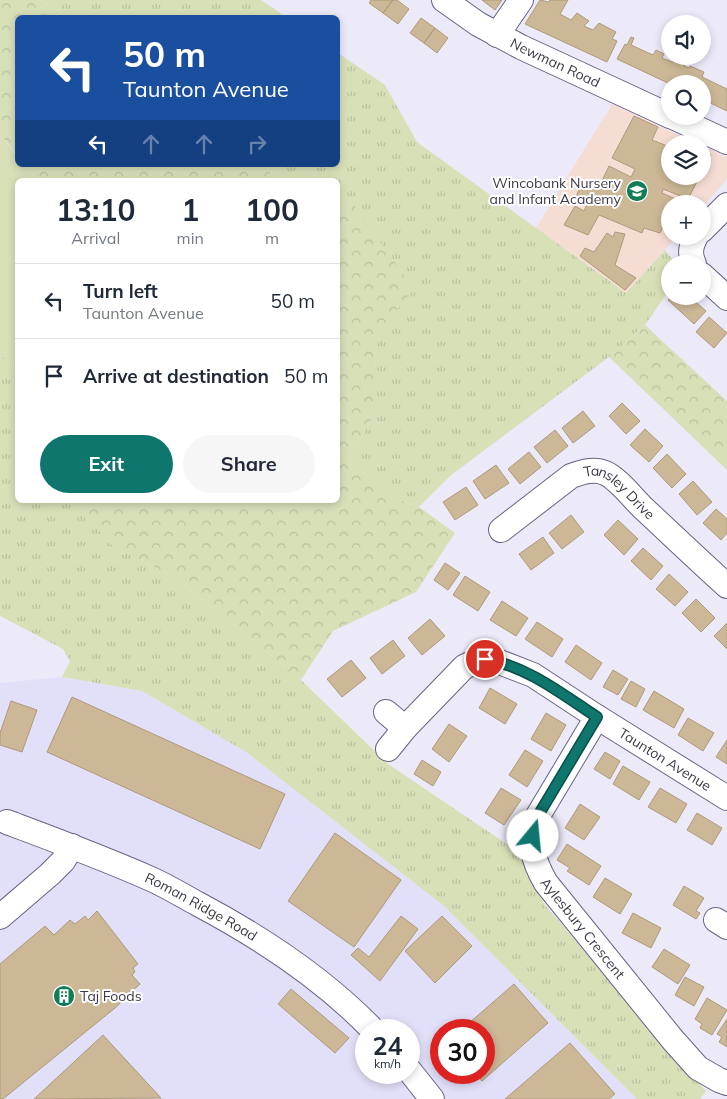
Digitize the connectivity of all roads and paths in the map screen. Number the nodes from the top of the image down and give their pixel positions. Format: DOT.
graph roads {
  1 [pos="444,0"];
  2 [pos="521,0"];
  3 [pos="497,35"];
  4 [pos="661,111"];
  5 [pos="690,125"];
  6 [pos="727,142"];
  7 [pos="727,205"];
  8 [pos="711,221"];
  9 [pos="711,277"];
  10 [pos="727,298"];
  11 [pos="501,530"];
  12 [pos="727,586"];
  13 [pos="386,712"];
  14 [pos="597,717"];
  15 [pos="405,728"];
  16 [pos="388,749"];
  17 [pos="727,798"];
  18 [pos="6,822"];
  19 [pos="72,846"];
  20 [pos="0,917"];
  21 [pos="361,1019"];
  22 [pos="727,1083"];
  23 [pos="420,1084"];
  24 [pos="432,1099"];
  1 -- 3 [label="street, Newman Road"];
  2 -- 3 [label="street"];
  3 -- 4 [label="street, Newman Road"];
  5 -- 6 [label="street, Newman Road"];
  7 -- 8 [label="street"];
  9 -- 10 [label="street"];
  11 -- 12 [label="street, Tansley Drive"];
  13 -- 15 [label="street"];
  14 -- 15 [label="street, Taunton Avenue"];
  14 -- 17 [label="street, Taunton Avenue"];
  14 -- 22 [label="street, Aylesbury Crescent"];
  15 -- 16 [label="street, Taunton Avenue"];
  18 -- 19 [label="street, Roman Ridge Road"];
  19 -- 20 [label="street"];
  19 -- 21 [label="street, Roman Ridge Road"];
  23 -- 24 [label="street"];
}
